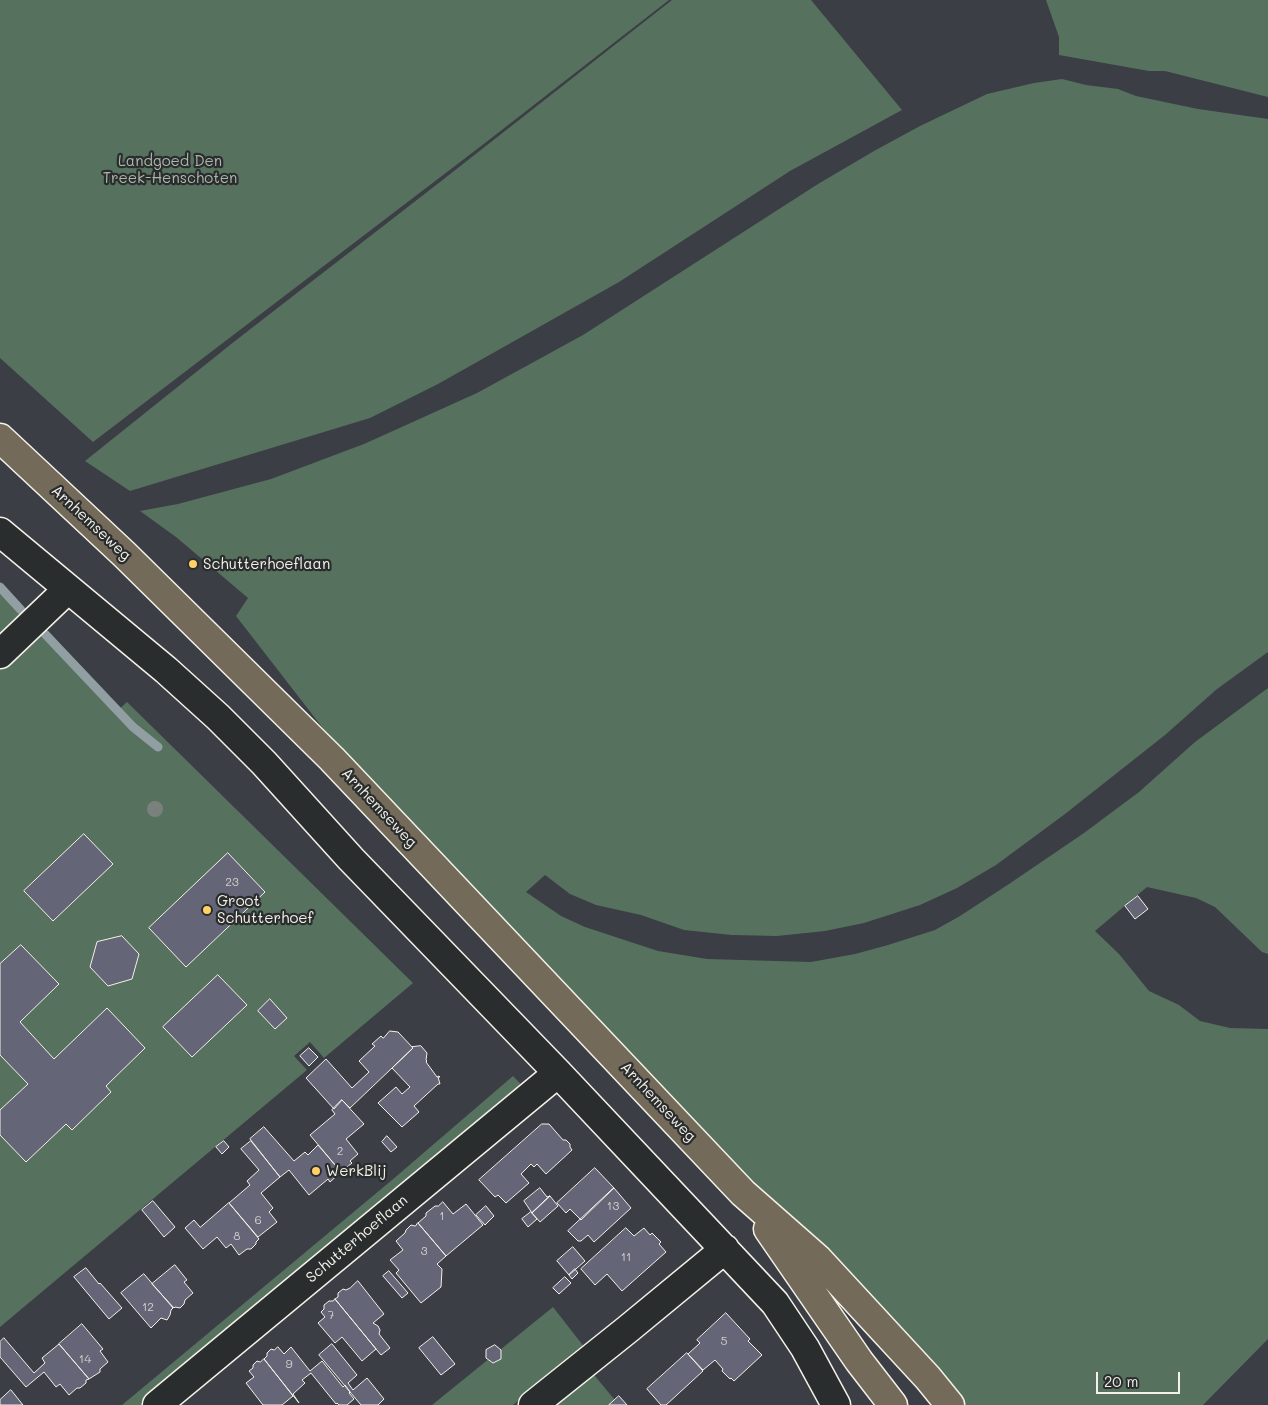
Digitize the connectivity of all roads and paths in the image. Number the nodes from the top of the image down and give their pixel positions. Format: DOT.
graph roads {
  1 [pos="0,438"];
  2 [pos="0,532"];
  3 [pos="68,589"];
  4 [pos="0,654"];
  5 [pos="558,1074"];
  6 [pos="744,1193"];
  7 [pos="725,1249"];
  8 [pos="157,1405"];
  9 [pos="533,1405"];
  10 [pos="836,1405"];
  11 [pos="893,1405"];
  12 [pos="950,1405"];
  1 -- 6 [label="main road, Arnhemseweg"];
  2 -- 3 [label="street"];
  3 -- 4 [label="street"];
  3 -- 5 [label="street"];
  5 -- 7 [label="street"];
  5 -- 8 [label="street, Schutterhoeflaan"];
  6 -- 11 [label="main road, Arnhemseweg"];
  6 -- 12 [label="main road, Arnhemseweg"];
  7 -- 9 [label="street"];
  7 -- 10 [label="street"];
}
